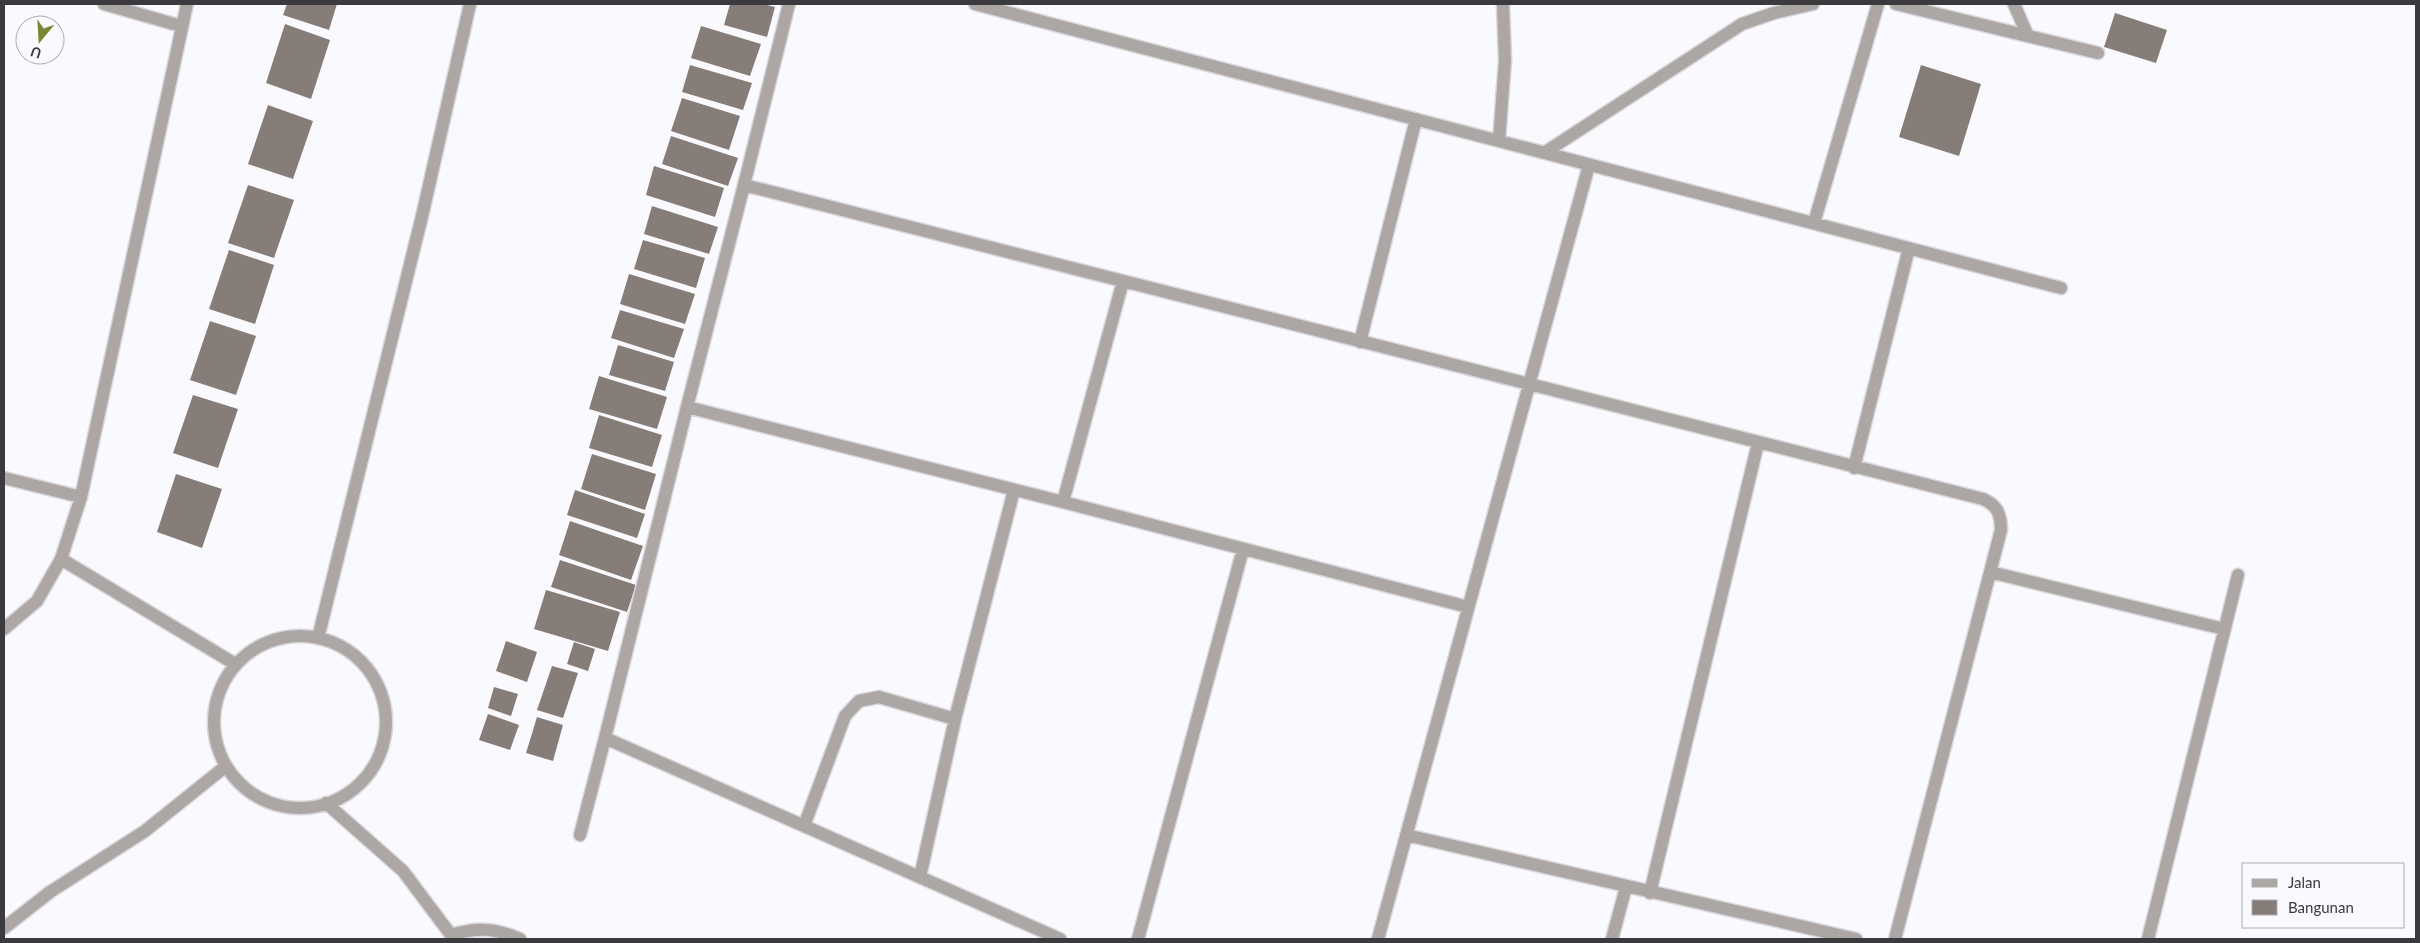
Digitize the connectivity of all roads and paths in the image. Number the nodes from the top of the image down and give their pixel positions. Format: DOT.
graph roads {
  1 [pos="104,4"];
  2 [pos="187,4"];
  3 [pos="470,4"];
  4 [pos="789,4"];
  5 [pos="974,4"];
  6 [pos="1503,4"];
  7 [pos="1812,4"];
  8 [pos="1878,4"];
  9 [pos="1896,4"];
  10 [pos="2014,4"];
  11 [pos="181,26"];
  12 [pos="2027,34"];
  13 [pos="2098,52"];
  14 [pos="1416,119"];
  15 [pos="1499,141"];
  16 [pos="1544,153"];
  17 [pos="1589,165"];
  18 [pos="744,185"];
  19 [pos="1814,223"];
  20 [pos="1909,248"];
  21 [pos="1123,281"];
  22 [pos="2061,288"];
  23 [pos="1360,342"];
  24 [pos="1529,385"];
  25 [pos="687,407"];
  26 [pos="1758,443"];
  27 [pos="1854,468"];
  28 [pos="4,478"];
  29 [pos="1014,490"];
  30 [pos="81,497"];
  31 [pos="1063,502"];
  32 [pos="1243,550"];
  33 [pos="61,559"];
  34 [pos="1990,572"];
  35 [pos="2238,575"];
  36 [pos="1468,607"];
  37 [pos="4,629"];
  38 [pos="2224,629"];
  39 [pos="318,638"];
  40 [pos="235,664"];
  41 [pos="955,720"];
  42 [pos="605,738"];
  43 [pos="226,766"];
  44 [pos="326,803"];
  45 [pos="804,826"];
  46 [pos="580,835"];
  47 [pos="1406,835"];
  48 [pos="920,877"];
  49 [pos="1626,887"];
  50 [pos="1650,893"];
  51 [pos="4,928"];
  52 [pos="450,937"];
  53 [pos="520,939"];
  54 [pos="1060,939"];
  55 [pos="1138,939"];
  56 [pos="1378,939"];
  57 [pos="1612,939"];
  58 [pos="1856,939"];
  59 [pos="1895,939"];
  60 [pos="2148,939"];
  1 -- 11 [label="street"];
  2 -- 11 [label="street"];
  3 -- 39 [label="street"];
  4 -- 18 [label="street"];
  5 -- 14 [label="street"];
  6 -- 15 [label="street"];
  7 -- 16 [label="street"];
  8 -- 19 [label="street"];
  9 -- 12 [label="street"];
  10 -- 12 [label="street"];
  11 -- 30 [label="street"];
  12 -- 13 [label="street"];
  14 -- 15 [label="street"];
  14 -- 23 [label="street"];
  15 -- 16 [label="street"];
  16 -- 17 [label="street"];
  17 -- 19 [label="street"];
  17 -- 24 [label="street"];
  18 -- 21 [label="street"];
  18 -- 25 [label="street"];
  19 -- 20 [label="street"];
  20 -- 22 [label="street"];
  20 -- 27 [label="street"];
  21 -- 23 [label="street"];
  21 -- 31 [label="street"];
  23 -- 24 [label="street"];
  24 -- 26 [label="street"];
  24 -- 36 [label="street"];
  25 -- 29 [label="street"];
  25 -- 42 [label="street"];
  26 -- 27 [label="street"];
  26 -- 50 [label="street"];
  27 -- 34 [label="street"];
  28 -- 30 [label="street"];
  29 -- 31 [label="street"];
  29 -- 41 [label="street"];
  30 -- 33 [label="street"];
  31 -- 32 [label="street"];
  32 -- 36 [label="street"];
  32 -- 55 [label="street"];
  33 -- 37 [label="street"];
  33 -- 40 [label="street"];
  34 -- 38 [label="street"];
  34 -- 59 [label="street"];
  35 -- 38 [label="street"];
  36 -- 47 [label="street"];
  38 -- 60 [label="street"];
  39 -- 40 [label="street"];
  39 -- 44 [label="street"];
  40 -- 43 [label="street"];
  41 -- 45 [label="street"];
  41 -- 48 [label="street"];
  42 -- 45 [label="street"];
  42 -- 46 [label="street"];
  43 -- 44 [label="street"];
  43 -- 51 [label="street"];
  44 -- 52 [label="street"];
  45 -- 48 [label="street"];
  47 -- 49 [label="street"];
  47 -- 56 [label="street"];
  48 -- 54 [label="street"];
  49 -- 50 [label="street"];
  49 -- 57 [label="street"];
  50 -- 58 [label="street"];
  52 -- 53 [label="street"];
}
